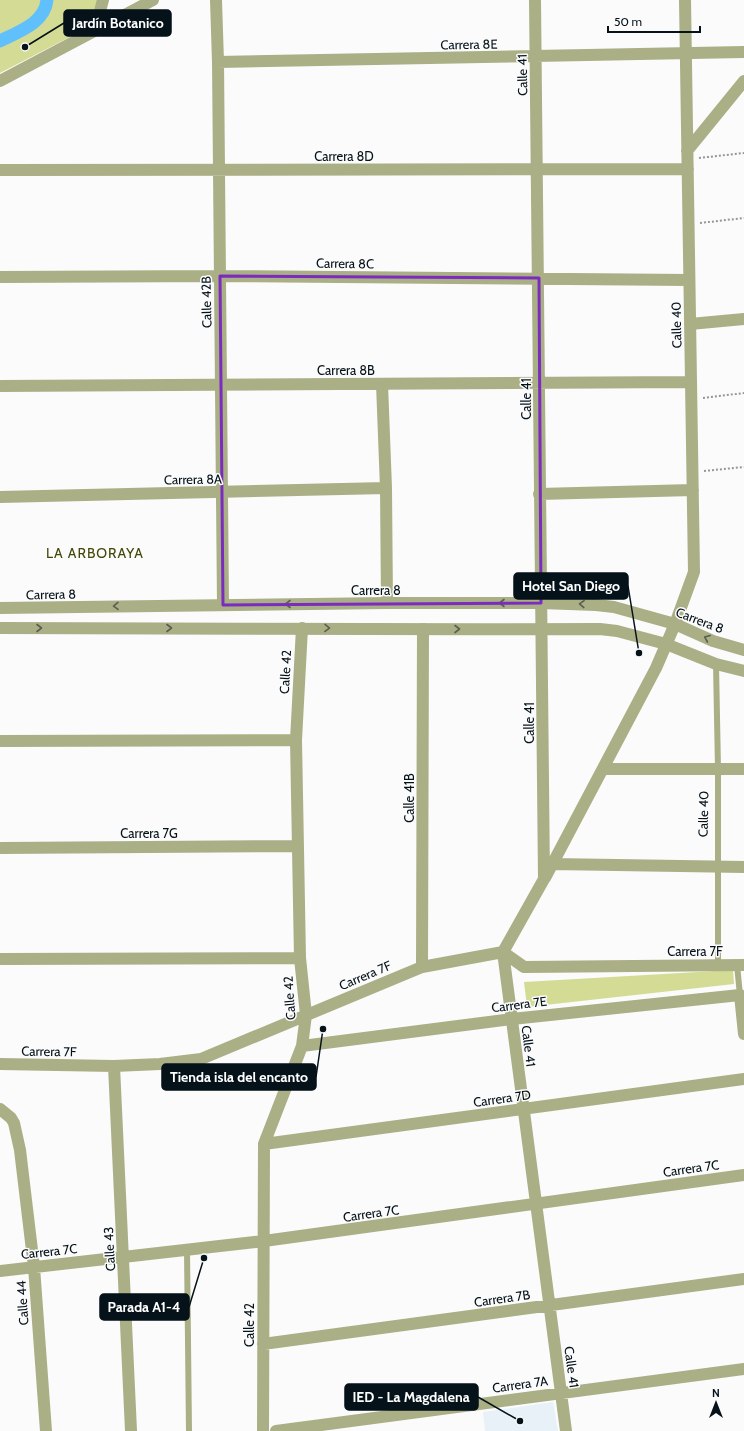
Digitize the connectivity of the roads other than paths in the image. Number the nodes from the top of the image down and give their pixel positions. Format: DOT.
graph roads {
  1 [pos="103,0"];
  2 [pos="153,0"];
  3 [pos="216,0"];
  4 [pos="535,0"];
  5 [pos="685,0"];
  6 [pos="95,30"];
  7 [pos="744,52"];
  8 [pos="686,53"];
  9 [pos="536,56"];
  10 [pos="218,62"];
  11 [pos="0,81"];
  12 [pos="744,81"];
  13 [pos="688,160"];
  14 [pos="0,170"];
  15 [pos="219,170"];
  16 [pos="538,170"];
  17 [pos="220,276"];
  18 [pos="0,277"];
  19 [pos="539,278"];
  20 [pos="690,280"];
  21 [pos="744,319"];
  22 [pos="690,324"];
  23 [pos="692,382"];
  24 [pos="540,383"];
  25 [pos="382,384"];
  26 [pos="221,385"];
  27 [pos="0,386"];
  28 [pos="386,488"];
  29 [pos="693,490"];
  30 [pos="222,493"];
  31 [pos="539,494"];
  32 [pos="0,497"];
  33 [pos="386,603"];
  34 [pos="541,603"];
  35 [pos="223,605"];
  36 [pos="0,608"];
  37 [pos="675,624"];
  38 [pos="0,628"];
  39 [pos="302,628"];
  40 [pos="423,629"];
  41 [pos="542,629"];
  42 [pos="666,644"];
  43 [pos="744,650"];
  44 [pos="716,664"];
  45 [pos="744,671"];
  46 [pos="296,740"];
  47 [pos="0,741"];
  48 [pos="603,769"];
  49 [pos="718,769"];
  50 [pos="744,770"];
  51 [pos="297,846"];
  52 [pos="0,848"];
  53 [pos="552,864"];
  54 [pos="744,867"];
  55 [pos="717,868"];
  56 [pos="544,879"];
  57 [pos="503,952"];
  58 [pos="300,958"];
  59 [pos="0,959"];
  60 [pos="718,965"];
  61 [pos="741,965"];
  62 [pos="422,966"];
  63 [pos="740,994"];
  64 [pos="306,1015"];
  65 [pos="512,1019"];
  66 [pos="744,1034"];
  67 [pos="302,1046"];
  68 [pos="0,1064"];
  69 [pos="114,1066"];
  70 [pos="744,1078"];
  71 [pos="0,1109"];
  72 [pos="523,1110"];
  73 [pos="264,1144"];
  74 [pos="744,1175"];
  75 [pos="536,1204"];
  76 [pos="264,1241"];
  77 [pos="187,1250"];
  78 [pos="123,1257"];
  79 [pos="34,1267"];
  80 [pos="0,1271"];
  81 [pos="744,1279"];
  82 [pos="549,1305"];
  83 [pos="263,1344"];
  84 [pos="744,1369"];
  85 [pos="561,1393"];
  86 [pos="46,1431"];
  87 [pos="131,1431"];
  88 [pos="189,1431"];
  89 [pos="263,1431"];
  90 [pos="276,1431"];
  91 [pos="566,1431"];
  1 -- 6 [label="street"];
  2 -- 6 [label="street"];
  3 -- 10 [label="street, Calle 42B"];
  4 -- 9 [label="street, Calle 41"];
  5 -- 8 [label="street, Calle 40"];
  6 -- 11 [label="street"];
  7 -- 8 [label="street, Carrera 8E"];
  8 -- 9 [label="street, Carrera 8E"];
  8 -- 13 [label="street, Calle 40"];
  9 -- 10 [label="street, Carrera 8E"];
  9 -- 16 [label="street, Calle 41"];
  10 -- 15 [label="street, Calle 42B"];
  12 -- 13 [label="street"];
  13 -- 16 [label="street, Carrera 8D"];
  13 -- 20 [label="street, Calle 40"];
  14 -- 15 [label="street, Carrera 8D"];
  15 -- 16 [label="street, Carrera 8D"];
  15 -- 17 [label="street, Calle 42B"];
  16 -- 19 [label="street, Calle 41"];
  17 -- 18 [label="street, Carrera 8C"];
  17 -- 19 [label="street, Carrera 8C"];
  17 -- 26 [label="street, Calle 42B"];
  19 -- 20 [label="street, Carrera 8C"];
  19 -- 24 [label="street, Calle 41"];
  20 -- 22 [label="street, Calle 40"];
  21 -- 22 [label="street"];
  22 -- 23 [label="street, Calle 40"];
  23 -- 24 [label="street, Carrera 8B"];
  23 -- 29 [label="street, Calle 40"];
  24 -- 25 [label="street, Carrera 8B"];
  24 -- 31 [label="street, Calle 41"];
  25 -- 26 [label="street, Carrera 8B"];
  25 -- 28 [label="street"];
  26 -- 27 [label="street, Carrera 8B"];
  26 -- 30 [label="street, Calle 42B"];
  28 -- 30 [label="street, Carrera 8A"];
  28 -- 33 [label="street"];
  29 -- 31 [label="street"];
  29 -- 37 [label="street, Calle 40"];
  30 -- 32 [label="street, Carrera 8A"];
  30 -- 35 [label="street, Calle 42B"];
  31 -- 34 [label="street, Calle 41"];
  34 -- 33 [label="street, Carrera 8, one-way"];
  33 -- 35 [label="street, Carrera 8, one-way"];
  37 -- 34 [label="street, Carrera 8, one-way"];
  34 -- 41 [label="street, Calle 41"];
  35 -- 36 [label="street, Carrera 8, one-way"];
  37 -- 42 [label="street, Calle 40"];
  43 -- 37 [label="street, Carrera 8, one-way"];
  38 -- 39 [label="street, one-way"];
  39 -- 40 [label="street, one-way"];
  39 -- 46 [label="street, Calle 42"];
  40 -- 41 [label="street, one-way"];
  40 -- 62 [label="street, Calle 41B"];
  41 -- 42 [label="street"];
  41 -- 56 [label="street, Calle 41"];
  42 -- 44 [label="street"];
  42 -- 48 [label="street, Calle 40"];
  44 -- 45 [label="street"];
  44 -- 49 [label="lane, Calle 40"];
  46 -- 47 [label="street"];
  46 -- 51 [label="street, Calle 42"];
  48 -- 49 [label="street"];
  48 -- 53 [label="street, Calle 40"];
  49 -- 50 [label="street"];
  49 -- 55 [label="lane, Calle 40"];
  51 -- 52 [label="street, Carrera 7G"];
  51 -- 58 [label="street, Calle 42"];
  53 -- 55 [label="street"];
  53 -- 56 [label="street, Calle 40"];
  54 -- 55 [label="street"];
  55 -- 60 [label="lane, Calle 40"];
  56 -- 57 [label="street, Calle 41"];
  57 -- 60 [label="street, Carrera 7F"];
  57 -- 62 [label="street, Carrera 7F"];
  57 -- 65 [label="street, Calle 41"];
  58 -- 59 [label="street"];
  58 -- 64 [label="street, Calle 42"];
  60 -- 61 [label="street, Carrera 7F"];
  61 -- 63 [label="lane"];
  62 -- 64 [label="street, Carrera 7F"];
  63 -- 65 [label="street, Carrera 7E"];
  63 -- 66 [label="street"];
  64 -- 67 [label="street, Calle 42"];
  64 -- 69 [label="street, Carrera 7F"];
  65 -- 67 [label="street, Carrera 7E"];
  65 -- 72 [label="street, Calle 41"];
  67 -- 73 [label="street, Calle 42"];
  68 -- 69 [label="street, Carrera 7F"];
  69 -- 78 [label="street, Calle 43"];
  70 -- 72 [label="street, Carrera 7D"];
  71 -- 79 [label="street, Calle 44"];
  72 -- 73 [label="street, Carrera 7D"];
  72 -- 75 [label="street, Calle 41"];
  73 -- 76 [label="street, Calle 42"];
  74 -- 75 [label="street, Carrera 7C"];
  75 -- 76 [label="street, Carrera 7C"];
  75 -- 82 [label="street, Calle 41"];
  76 -- 77 [label="street, Carrera 7C"];
  76 -- 83 [label="street, Calle 42"];
  77 -- 78 [label="street, Carrera 7C"];
  77 -- 88 [label="lane"];
  78 -- 79 [label="street, Carrera 7C"];
  78 -- 87 [label="street, Calle 43"];
  79 -- 80 [label="street, Carrera 7C"];
  79 -- 86 [label="street, Calle 44"];
  81 -- 82 [label="street, Carrera 7B"];
  82 -- 83 [label="street, Carrera 7B"];
  82 -- 85 [label="street, Calle 41"];
  83 -- 89 [label="street, Calle 42"];
  84 -- 85 [label="street, Carrera 7A"];
  85 -- 90 [label="street, Carrera 7A"];
  85 -- 91 [label="street, Calle 41"];
}
